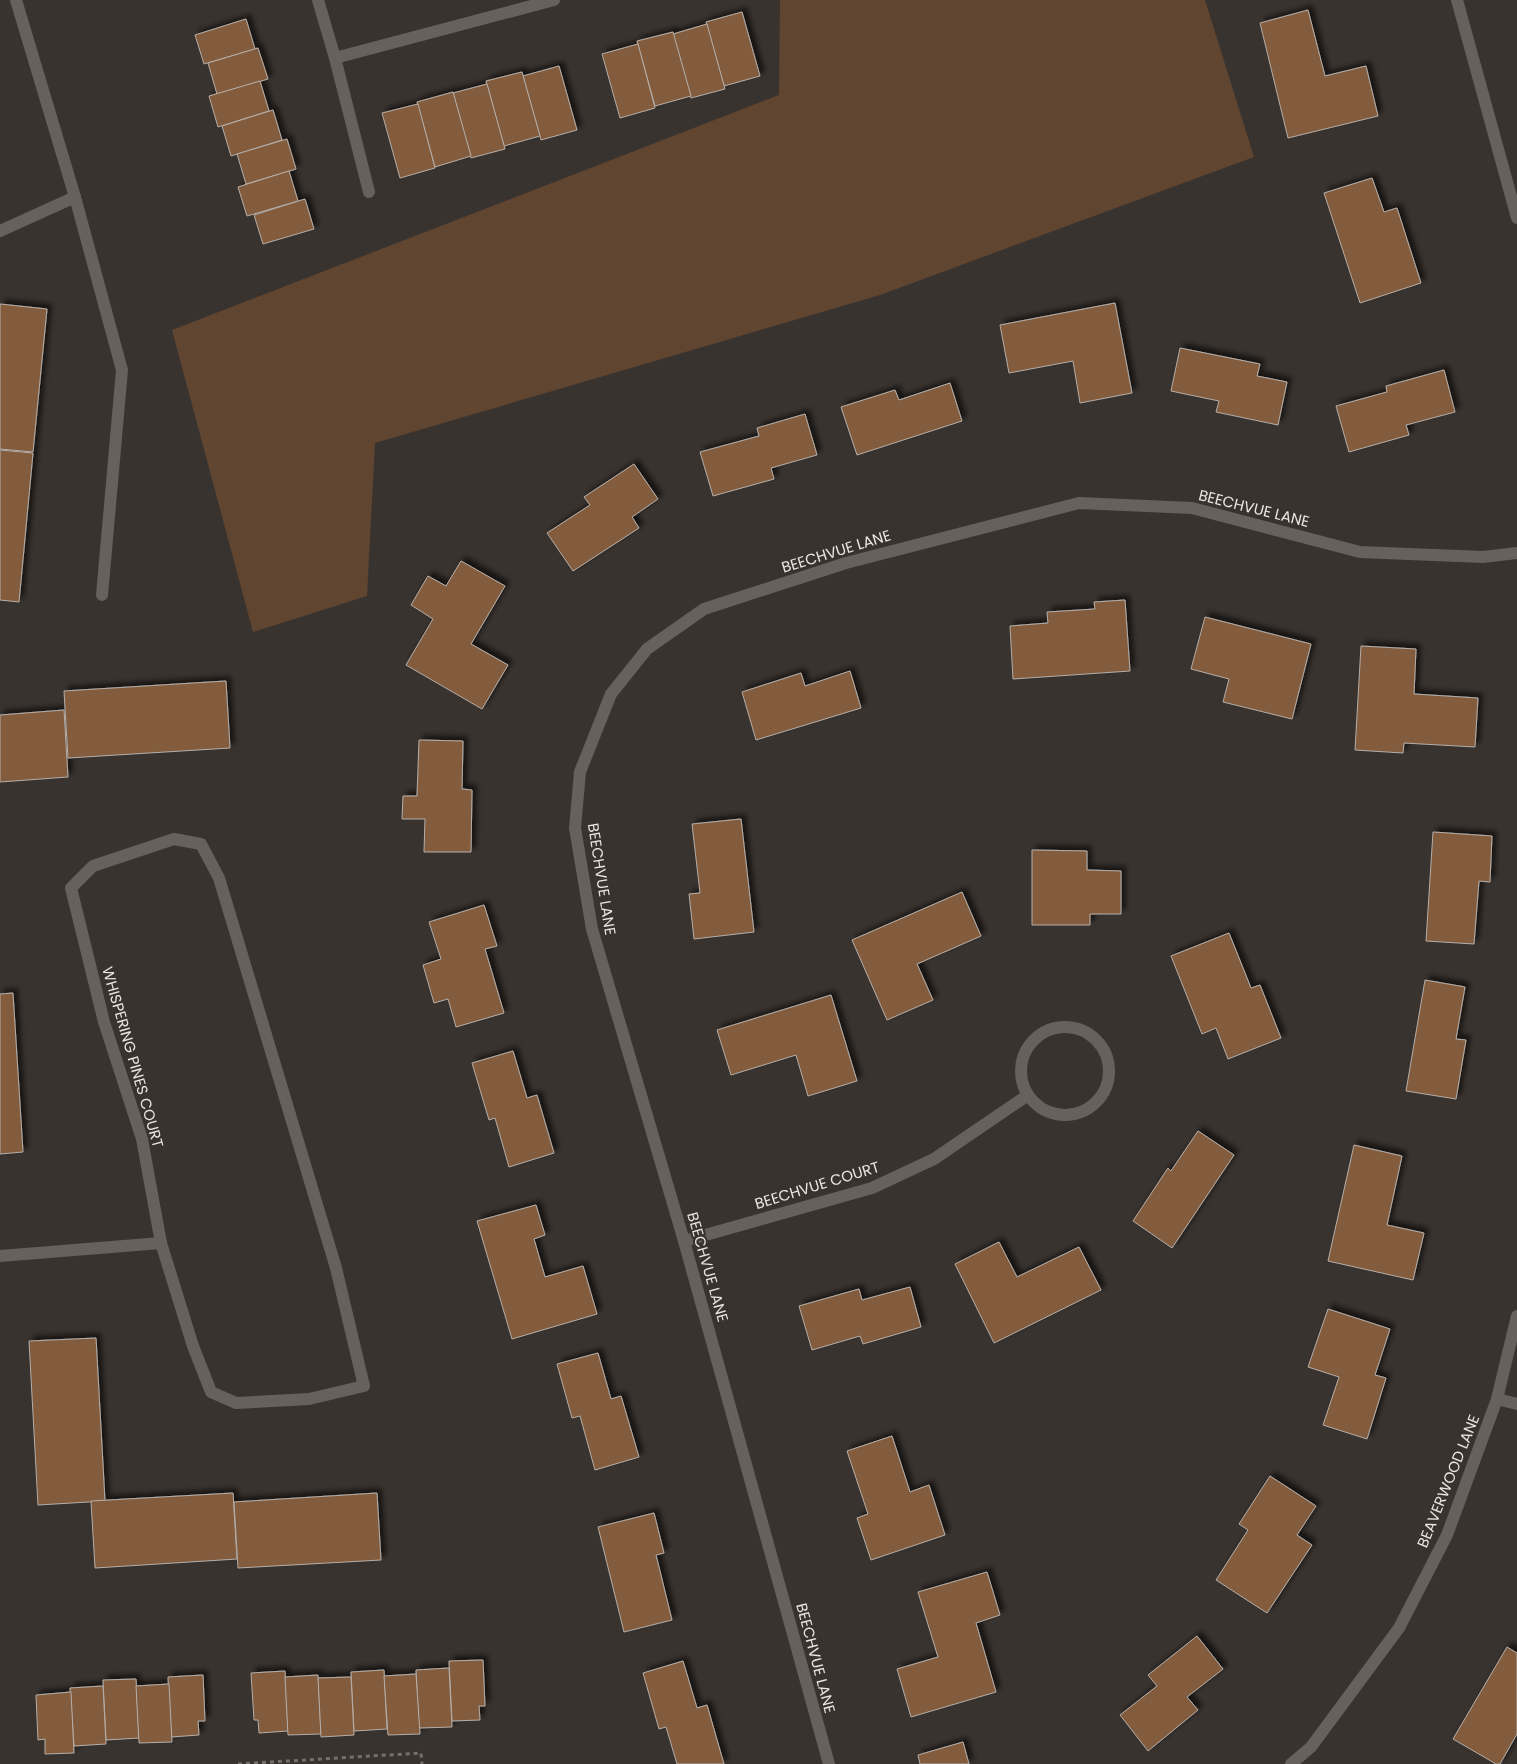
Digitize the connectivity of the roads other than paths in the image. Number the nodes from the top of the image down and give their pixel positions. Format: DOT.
graph roads {
  1 [pos="16,0"];
  2 [pos="318,0"];
  3 [pos="554,0"];
  4 [pos="1457,0"];
  5 [pos="335,58"];
  6 [pos="369,192"];
  7 [pos="75,197"];
  8 [pos="1517,218"];
  9 [pos="0,231"];
  10 [pos="1517,553"];
  11 [pos="102,595"];
  12 [pos="1028,1095"];
  13 [pos="684,1241"];
  14 [pos="161,1243"];
  15 [pos="0,1256"];
  16 [pos="1517,1316"];
  17 [pos="1498,1399"];
  18 [pos="1517,1404"];
  19 [pos="829,1764"];
  20 [pos="1291,1764"];
  1 -- 7 [label="street"];
  2 -- 5 [label="street"];
  3 -- 5 [label="street"];
  4 -- 8 [label="street"];
  5 -- 6 [label="street"];
  7 -- 9 [label="street"];
  7 -- 11 [label="street"];
  10 -- 13 [label="street, BEECHVUE LANE"];
  12 -- 12 [label="street"];
  12 -- 13 [label="street, BEECHVUE COURT"];
  13 -- 19 [label="street, BEECHVUE LANE"];
  14 -- 14 [label="street, WHISPERING PINES COURT"];
  14 -- 15 [label="street"];
  16 -- 17 [label="street, BEAVERWOOD LANE"];
  17 -- 18 [label="street"];
  17 -- 20 [label="street, BEAVERWOOD LANE"];
}
